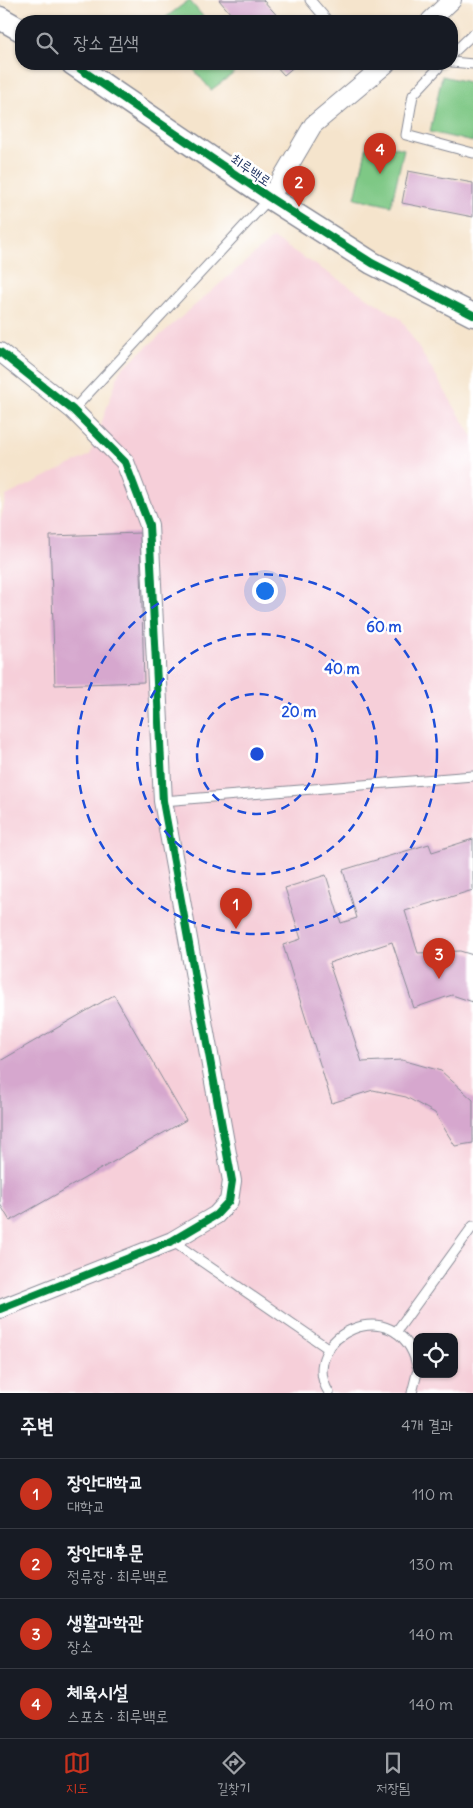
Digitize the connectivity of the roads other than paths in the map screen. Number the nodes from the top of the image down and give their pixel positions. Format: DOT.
graph roads {
  1 [pos="452,0"];
  2 [pos="314,1"];
  3 [pos="324,15"];
  4 [pos="436,15"];
  5 [pos="0,18"];
  6 [pos="15,27"];
  7 [pos="473,34"];
  8 [pos="458,48"];
  9 [pos="458,63"];
  10 [pos="473,64"];
  11 [pos="82,70"];
  12 [pos="372,70"];
  13 [pos="437,70"];
  14 [pos="473,153"];
  15 [pos="270,198"];
  16 [pos="473,315"];
  17 [pos="0,352"];
  18 [pos="73,410"];
  19 [pos="473,776"];
  20 [pos="163,801"];
  21 [pos="473,1226"];
  22 [pos="172,1241"];
  23 [pos="0,1309"];
  24 [pos="396,1332"];
  25 [pos="329,1349"];
  26 [pos="413,1352"];
  27 [pos="416,1378"];
  28 [pos="329,1393"];
  29 [pos="412,1393"];
  1 -- 4 [label="street"];
  2 -- 3 [label="lane"];
  5 -- 6 [label="street"];
  7 -- 8 [label="lane"];
  9 -- 10 [label="lane"];
  11 -- 15 [label="street, 최루백로"];
  12 -- 15 [label="street"];
  13 -- 14 [label="lane"];
  15 -- 16 [label="street, 최루백로"];
  15 -- 18 [label="lane"];
  17 -- 18 [label="street"];
  18 -- 20 [label="street"];
  19 -- 20 [label="lane"];
  20 -- 22 [label="street"];
  21 -- 24 [label="lane"];
  22 -- 23 [label="street"];
  22 -- 25 [label="lane"];
  24 -- 25 [label="lane"];
  24 -- 26 [label="lane"];
  25 -- 28 [label="lane"];
  27 -- 29 [label="lane"];
}
